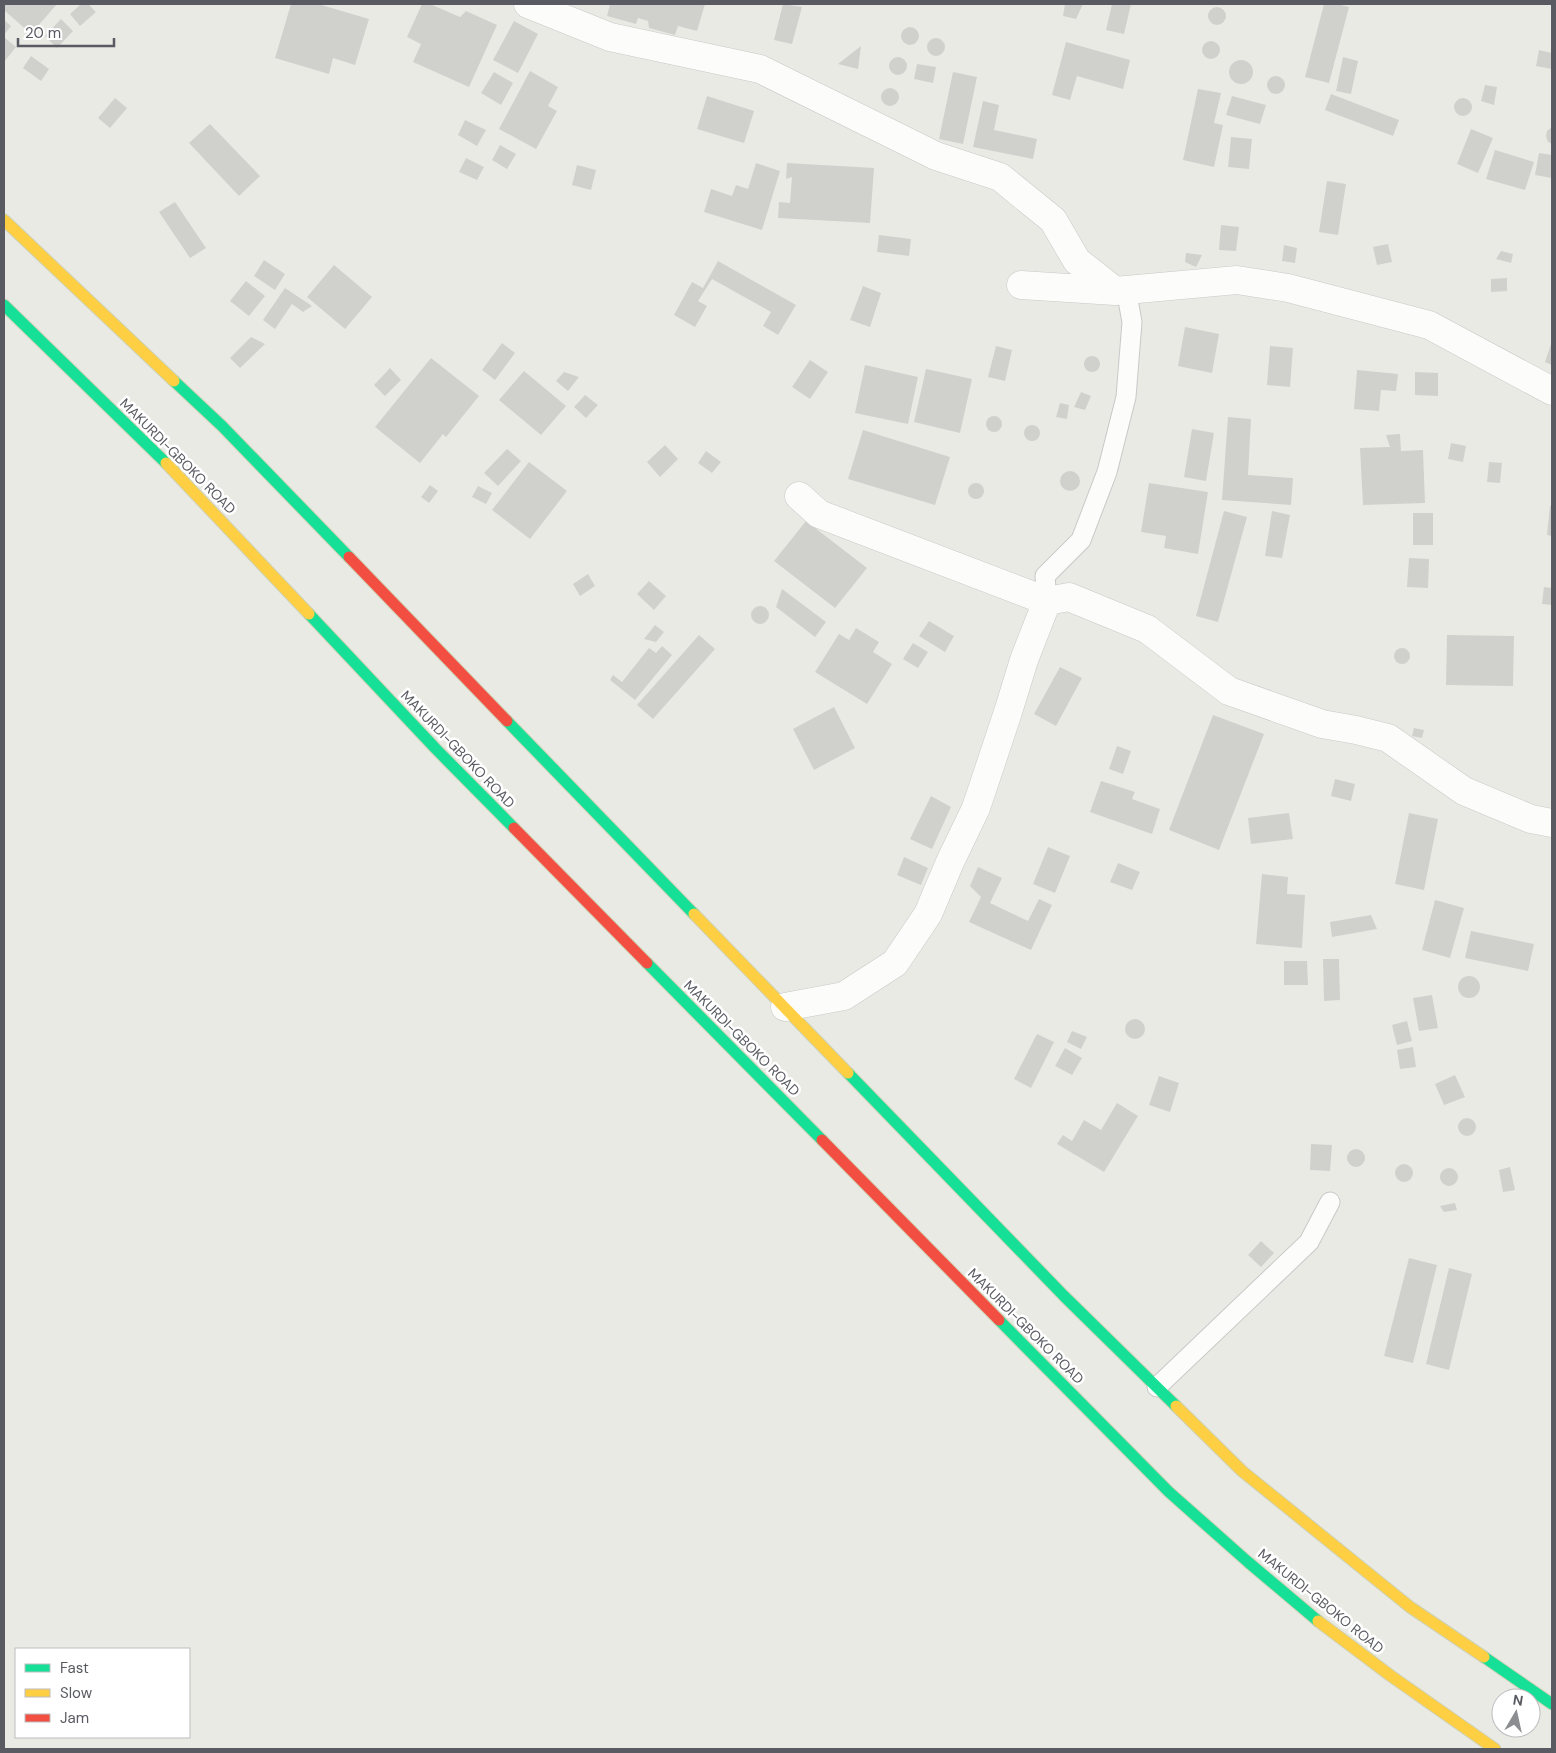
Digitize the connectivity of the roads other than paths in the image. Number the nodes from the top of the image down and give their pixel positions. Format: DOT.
graph roads {
  1 [pos="528,4"];
  2 [pos="4,220"];
  3 [pos="1020,285"];
  4 [pos="1120,290"];
  5 [pos="4,305"];
  6 [pos="1552,391"];
  7 [pos="799,496"];
  8 [pos="1047,601"];
  9 [pos="1552,823"];
  10 [pos="785,1007"];
  11 [pos="1330,1202"];
  12 [pos="1157,1387"];
  13 [pos="1552,1704"];
  14 [pos="1496,1749"];
  1 -- 4 [label="street"];
  2 -- 10 [label="main road"];
  3 -- 4 [label="street"];
  4 -- 6 [label="street"];
  4 -- 8 [label="lane"];
  5 -- 14 [label="main road, MAKURDI-GBOKO ROAD"];
  7 -- 8 [label="street"];
  8 -- 9 [label="street"];
  8 -- 10 [label="street"];
  10 -- 12 [label="main road"];
  11 -- 12 [label="lane"];
  12 -- 13 [label="main road"];
}
